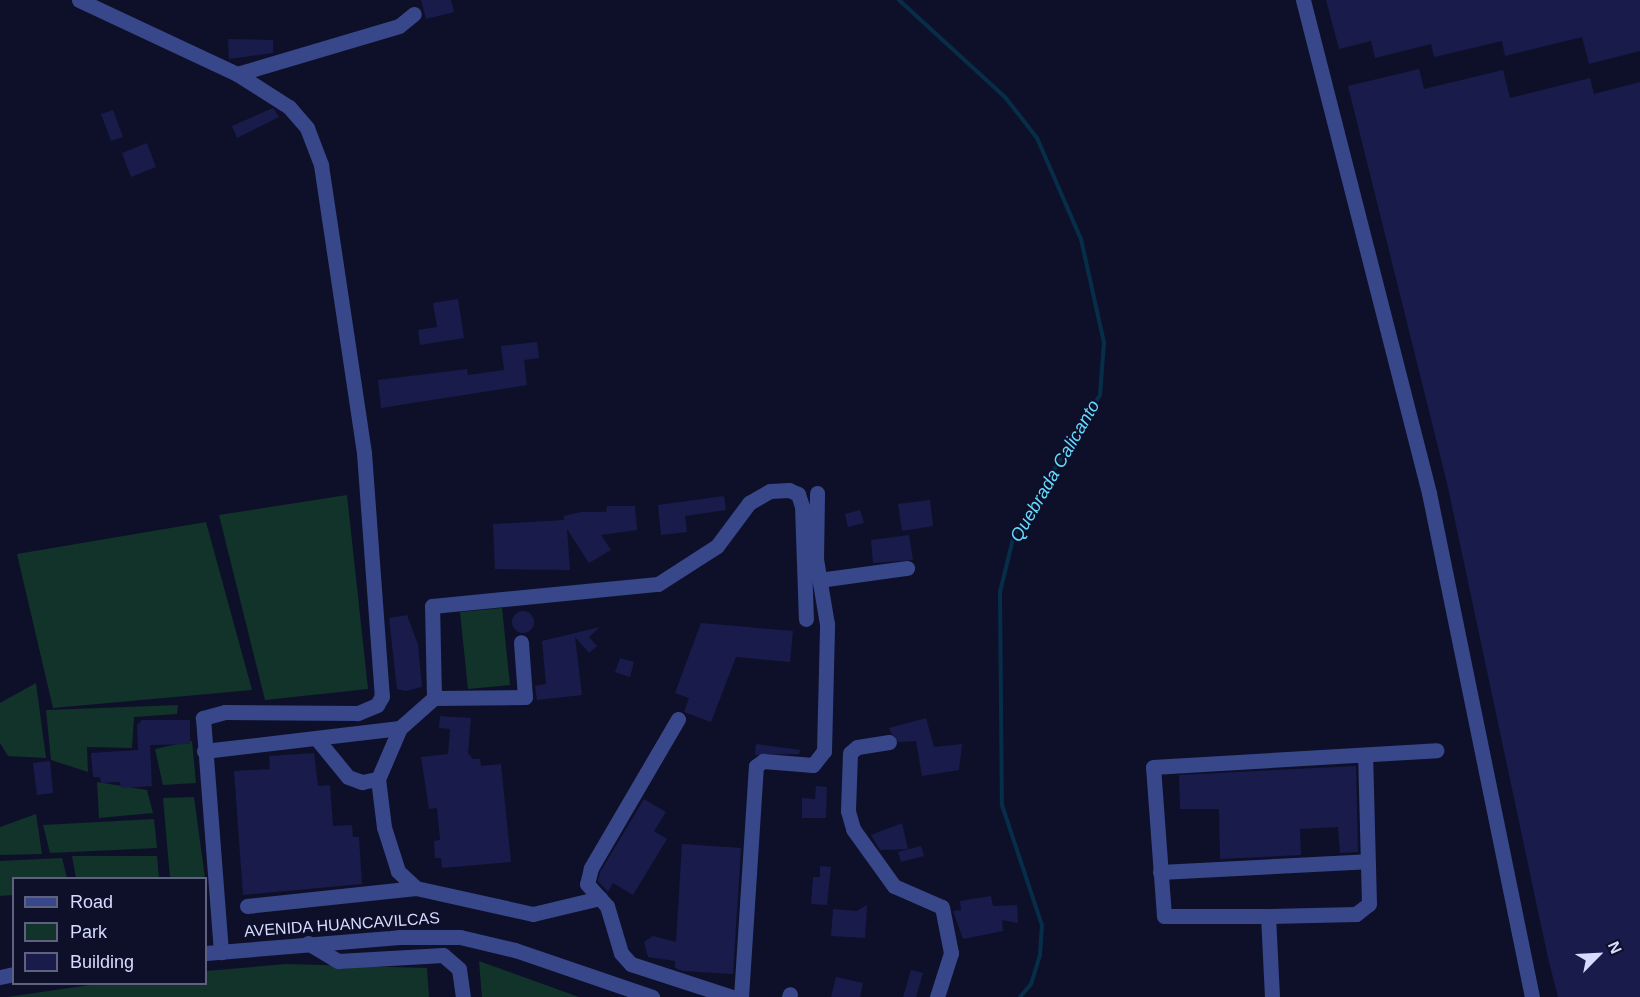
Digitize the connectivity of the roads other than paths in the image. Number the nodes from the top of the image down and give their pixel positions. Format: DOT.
graph roads {
  1 [pos="79,0"];
  2 [pos="1303,0"];
  3 [pos="414,14"];
  4 [pos="237,74"];
  5 [pos="817,493"];
  6 [pos="906,568"];
  7 [pos="819,580"];
  8 [pos="806,619"];
  9 [pos="521,642"];
  10 [pos="434,698"];
  11 [pos="678,719"];
  12 [pos="400,728"];
  13 [pos="316,738"];
  14 [pos="889,742"];
  15 [pos="1436,750"];
  16 [pos="204,751"];
  17 [pos="1365,756"];
  18 [pos="378,779"];
  19 [pos="1367,861"];
  20 [pos="1160,872"];
  21 [pos="416,888"];
  22 [pos="600,898"];
  23 [pos="248,906"];
  24 [pos="1268,916"];
  25 [pos="308,943"];
  26 [pos="213,953"];
  27 [pos="463,997"];
  28 [pos="652,997"];
  29 [pos="732,997"];
  30 [pos="741,997"];
  31 [pos="937,997"];
  32 [pos="1272,997"];
  33 [pos="1532,997"];
  1 -- 4 [label="street"];
  2 -- 33 [label="street"];
  3 -- 4 [label="street"];
  4 -- 16 [label="street"];
  5 -- 7 [label="street"];
  6 -- 7 [label="street"];
  7 -- 30 [label="street"];
  8 -- 10 [label="street"];
  9 -- 10 [label="street"];
  10 -- 12 [label="street"];
  11 -- 22 [label="street"];
  12 -- 13 [label="street"];
  12 -- 18 [label="street"];
  13 -- 16 [label="street"];
  13 -- 18 [label="street"];
  14 -- 31 [label="street"];
  15 -- 17 [label="street"];
  16 -- 26 [label="street"];
  17 -- 19 [label="street"];
  17 -- 20 [label="street"];
  18 -- 21 [label="street"];
  19 -- 20 [label="street"];
  19 -- 24 [label="street"];
  20 -- 24 [label="street"];
  21 -- 22 [label="street"];
  21 -- 23 [label="street"];
  22 -- 29 [label="street"];
  24 -- 32 [label="street"];
  25 -- 26 [label="street, AVENIDA HUANCAVILCAS"];
  25 -- 27 [label="street"];
  25 -- 28 [label="street, AVENIDA HUANCAVILCAS"];
}
